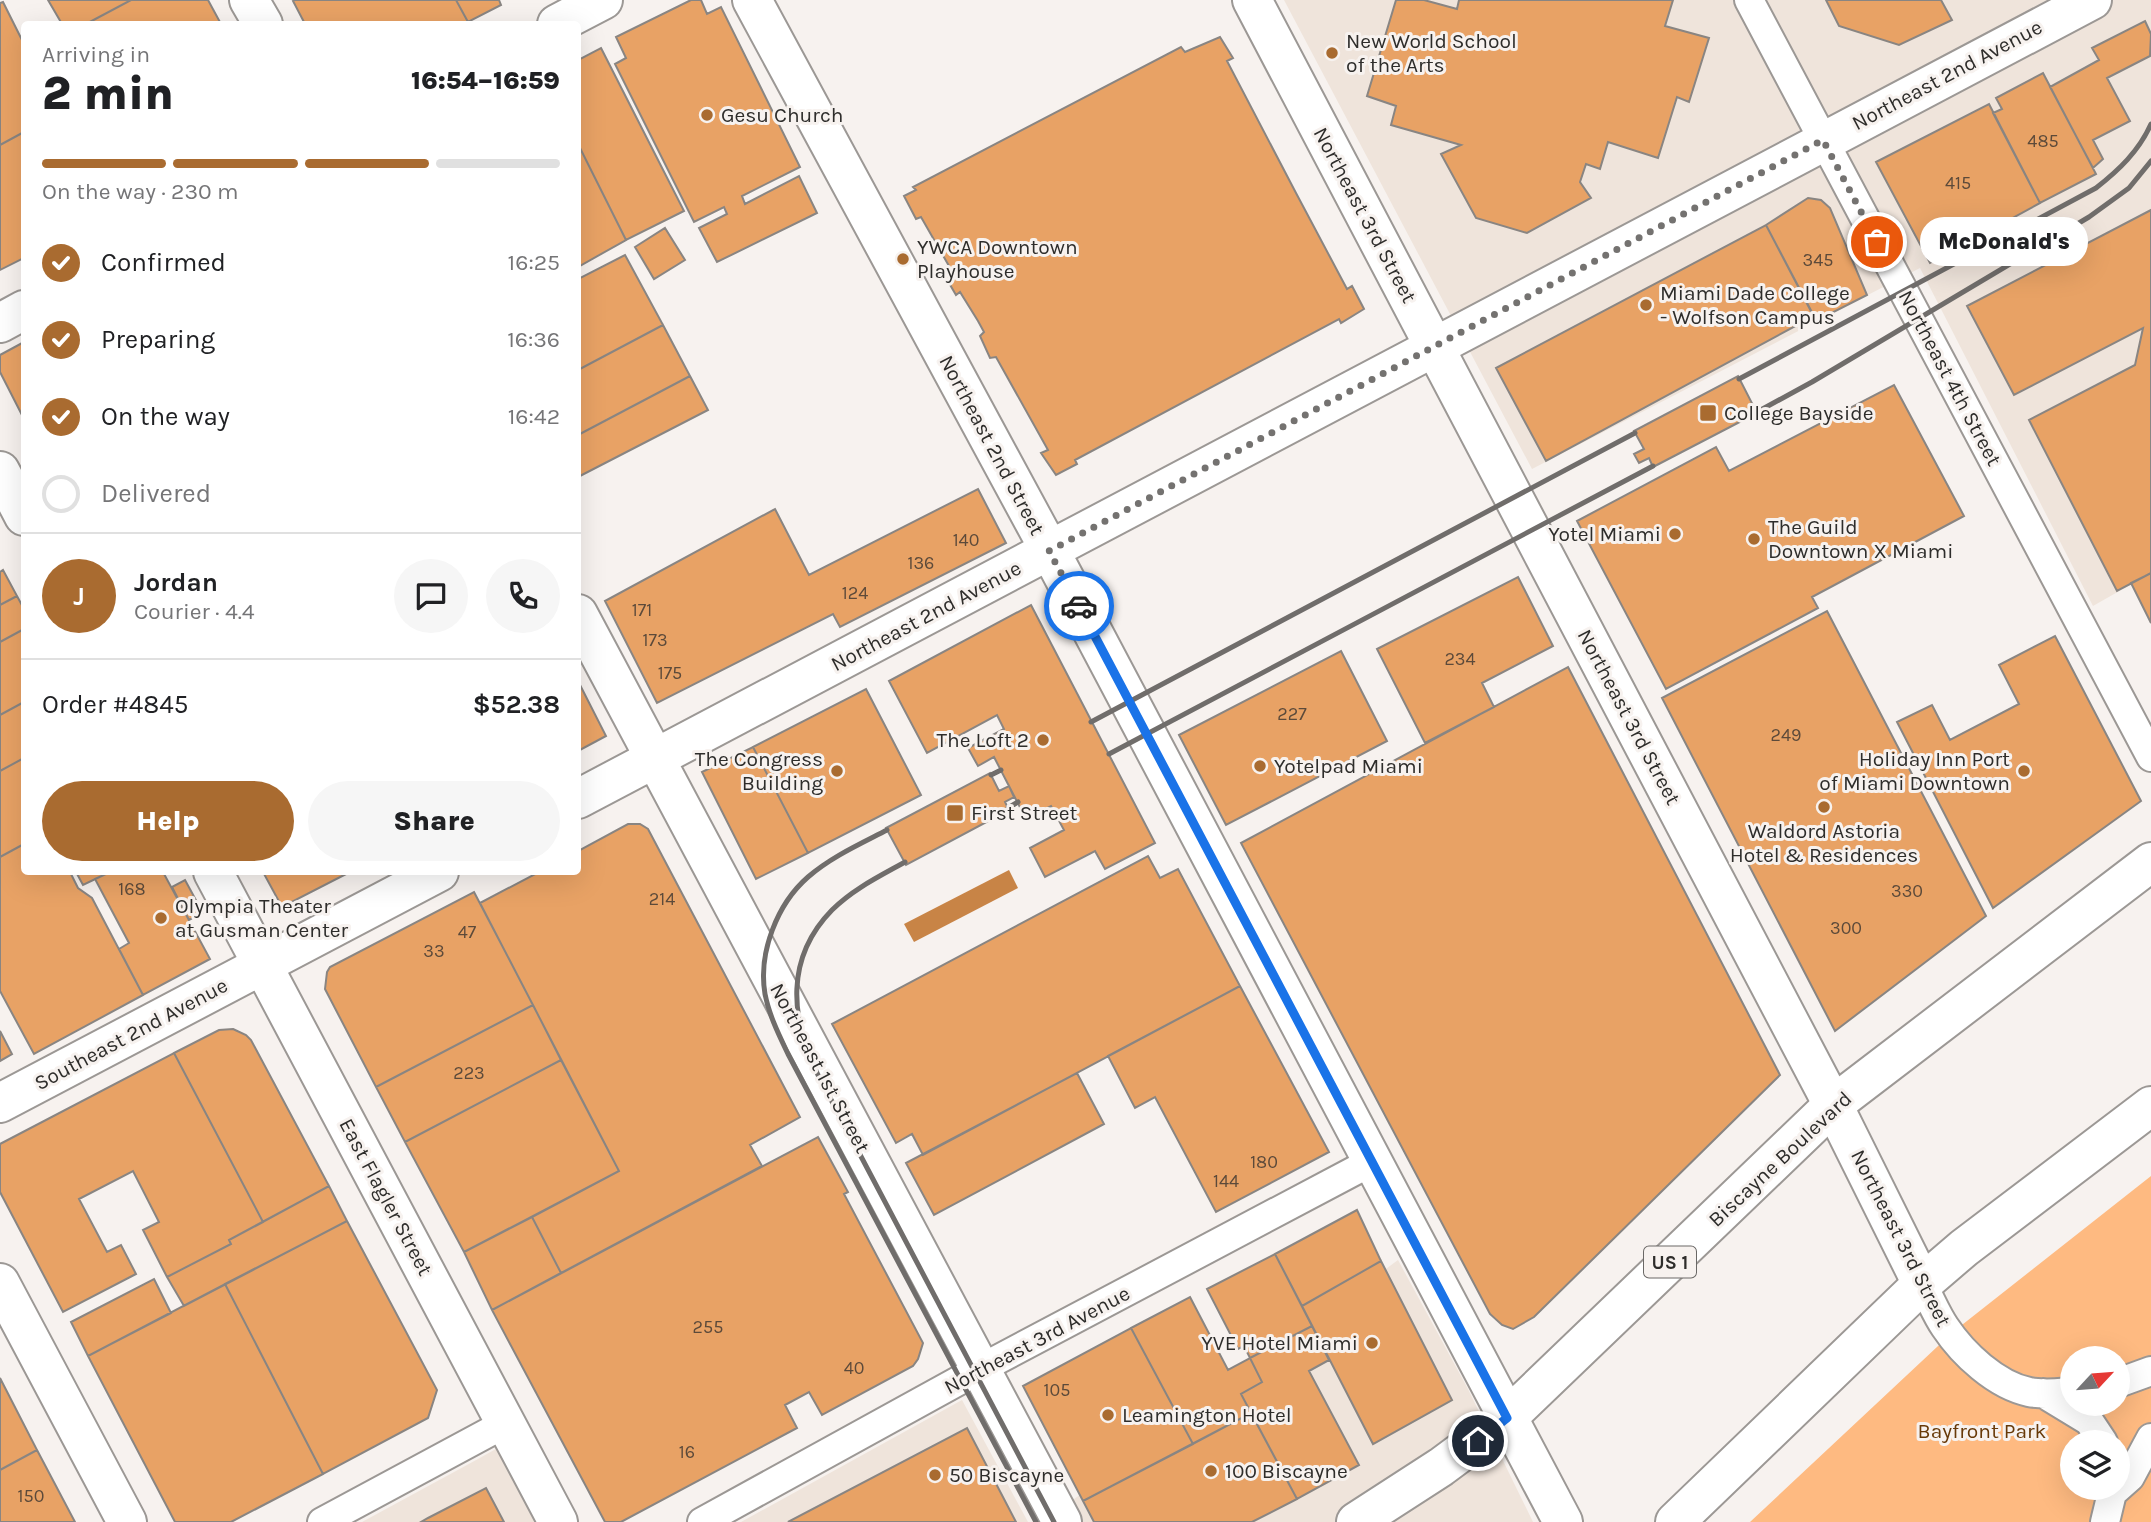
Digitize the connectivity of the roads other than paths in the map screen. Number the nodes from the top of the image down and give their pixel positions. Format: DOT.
graph roads {
  1 [pos="249,0"];
  2 [pos="603,0"];
  3 [pos="752,0"];
  4 [pos="1252,0"];
  5 [pos="1749,0"];
  6 [pos="2092,0"];
  7 [pos="260,21"];
  8 [pos="562,21"];
  9 [pos="1823,140"];
  10 [pos="21,312"];
  11 [pos="0,323"];
  12 [pos="1434,348"];
  13 [pos="0,471"];
  14 [pos="21,510"];
  15 [pos="1049,551"];
  16 [pos="581,620"];
  17 [pos="2151,757"];
  18 [pos="654,759"];
  19 [pos="581,797"];
  20 [pos="2151,862"];
  21 [pos="215,875"];
  22 [pos="433,875"];
  23 [pos="263,964"];
  24 [pos="0,1103"];
  25 [pos="1833,1105"];
  26 [pos="2151,1106"];
  27 [pos="1373,1161"];
  28 [pos="0,1283"];
  29 [pos="1923,1284"];
  30 [pos="980,1369"];
  31 [pos="2151,1371"];
  32 [pos="2130,1379"];
  33 [pos="2060,1392"];
  34 [pos="2043,1393"];
  35 [pos="1507,1418"];
  36 [pos="506,1423"];
  37 [pos="2095,1430"];
  38 [pos="2151,1437"];
  39 [pos="2130,1477"];
  40 [pos="2110,1500"];
  41 [pos="127,1522"];
  42 [pos="322,1522"];
  43 [pos="558,1522"];
  44 [pos="702,1522"];
  45 [pos="1062,1522"];
  46 [pos="1356,1522"];
  47 [pos="1563,1522"];
  48 [pos="1675,1522"];
  49 [pos="2105,1522"];
  1 -- 7 [label="main road"];
  2 -- 8 [label="main road"];
  3 -- 15 [label="main road, Northeast 2nd Street"];
  4 -- 12 [label="main road, Northeast 3rd Street"];
  5 -- 9 [label="street, Northeast 4th Street"];
  6 -- 9 [label="main road, Northeast 2nd Avenue"];
  9 -- 12 [label="main road, Northeast 2nd Avenue"];
  9 -- 17 [label="street, Northeast 4th Street"];
  10 -- 11 [label="main road"];
  12 -- 15 [label="main road, Northeast 2nd Avenue"];
  12 -- 25 [label="main road, Northeast 3rd Street"];
  13 -- 14 [label="main road"];
  15 -- 18 [label="main road, Northeast 2nd Avenue"];
  15 -- 27 [label="main road, Northeast 2nd Street"];
  16 -- 18 [label="main road, Northeast 1st Street"];
  18 -- 19 [label="main road, Northeast 2nd Avenue"];
  18 -- 30 [label="main road, Northeast 1st Street"];
  20 -- 25 [label="main road, Biscayne Boulevard / US 1"];
  21 -- 23 [label="main road, East Flagler Street"];
  22 -- 23 [label="main road"];
  23 -- 24 [label="main road, Southeast 2nd Avenue"];
  23 -- 36 [label="main road, East Flagler Street"];
  25 -- 29 [label="main road, Northeast 3rd Street"];
  25 -- 35 [label="main road, Biscayne Boulevard / US 1"];
  26 -- 29 [label="main road"];
  27 -- 30 [label="street, Northeast 3rd Avenue"];
  27 -- 35 [label="main road, Northeast 2nd Street"];
  28 -- 41 [label="main road"];
  29 -- 34 [label="street, Northeast 3rd Street"];
  29 -- 48 [label="main road"];
  30 -- 44 [label="street, Northeast 3rd Avenue"];
  30 -- 45 [label="main road, Northeast 1st Street"];
  31 -- 32 [label="street"];
  33 -- 34 [label="street, Northeast 3rd Street"];
  34 -- 37 [label="street, Northeast 3rd Street"];
  35 -- 46 [label="main road, Biscayne Boulevard / US 1"];
  35 -- 47 [label="main road, Northeast 2nd Street"];
  36 -- 42 [label="street"];
  36 -- 43 [label="main road, East Flagler Street"];
  38 -- 39 [label="street"];
  40 -- 49 [label="street"];
}
